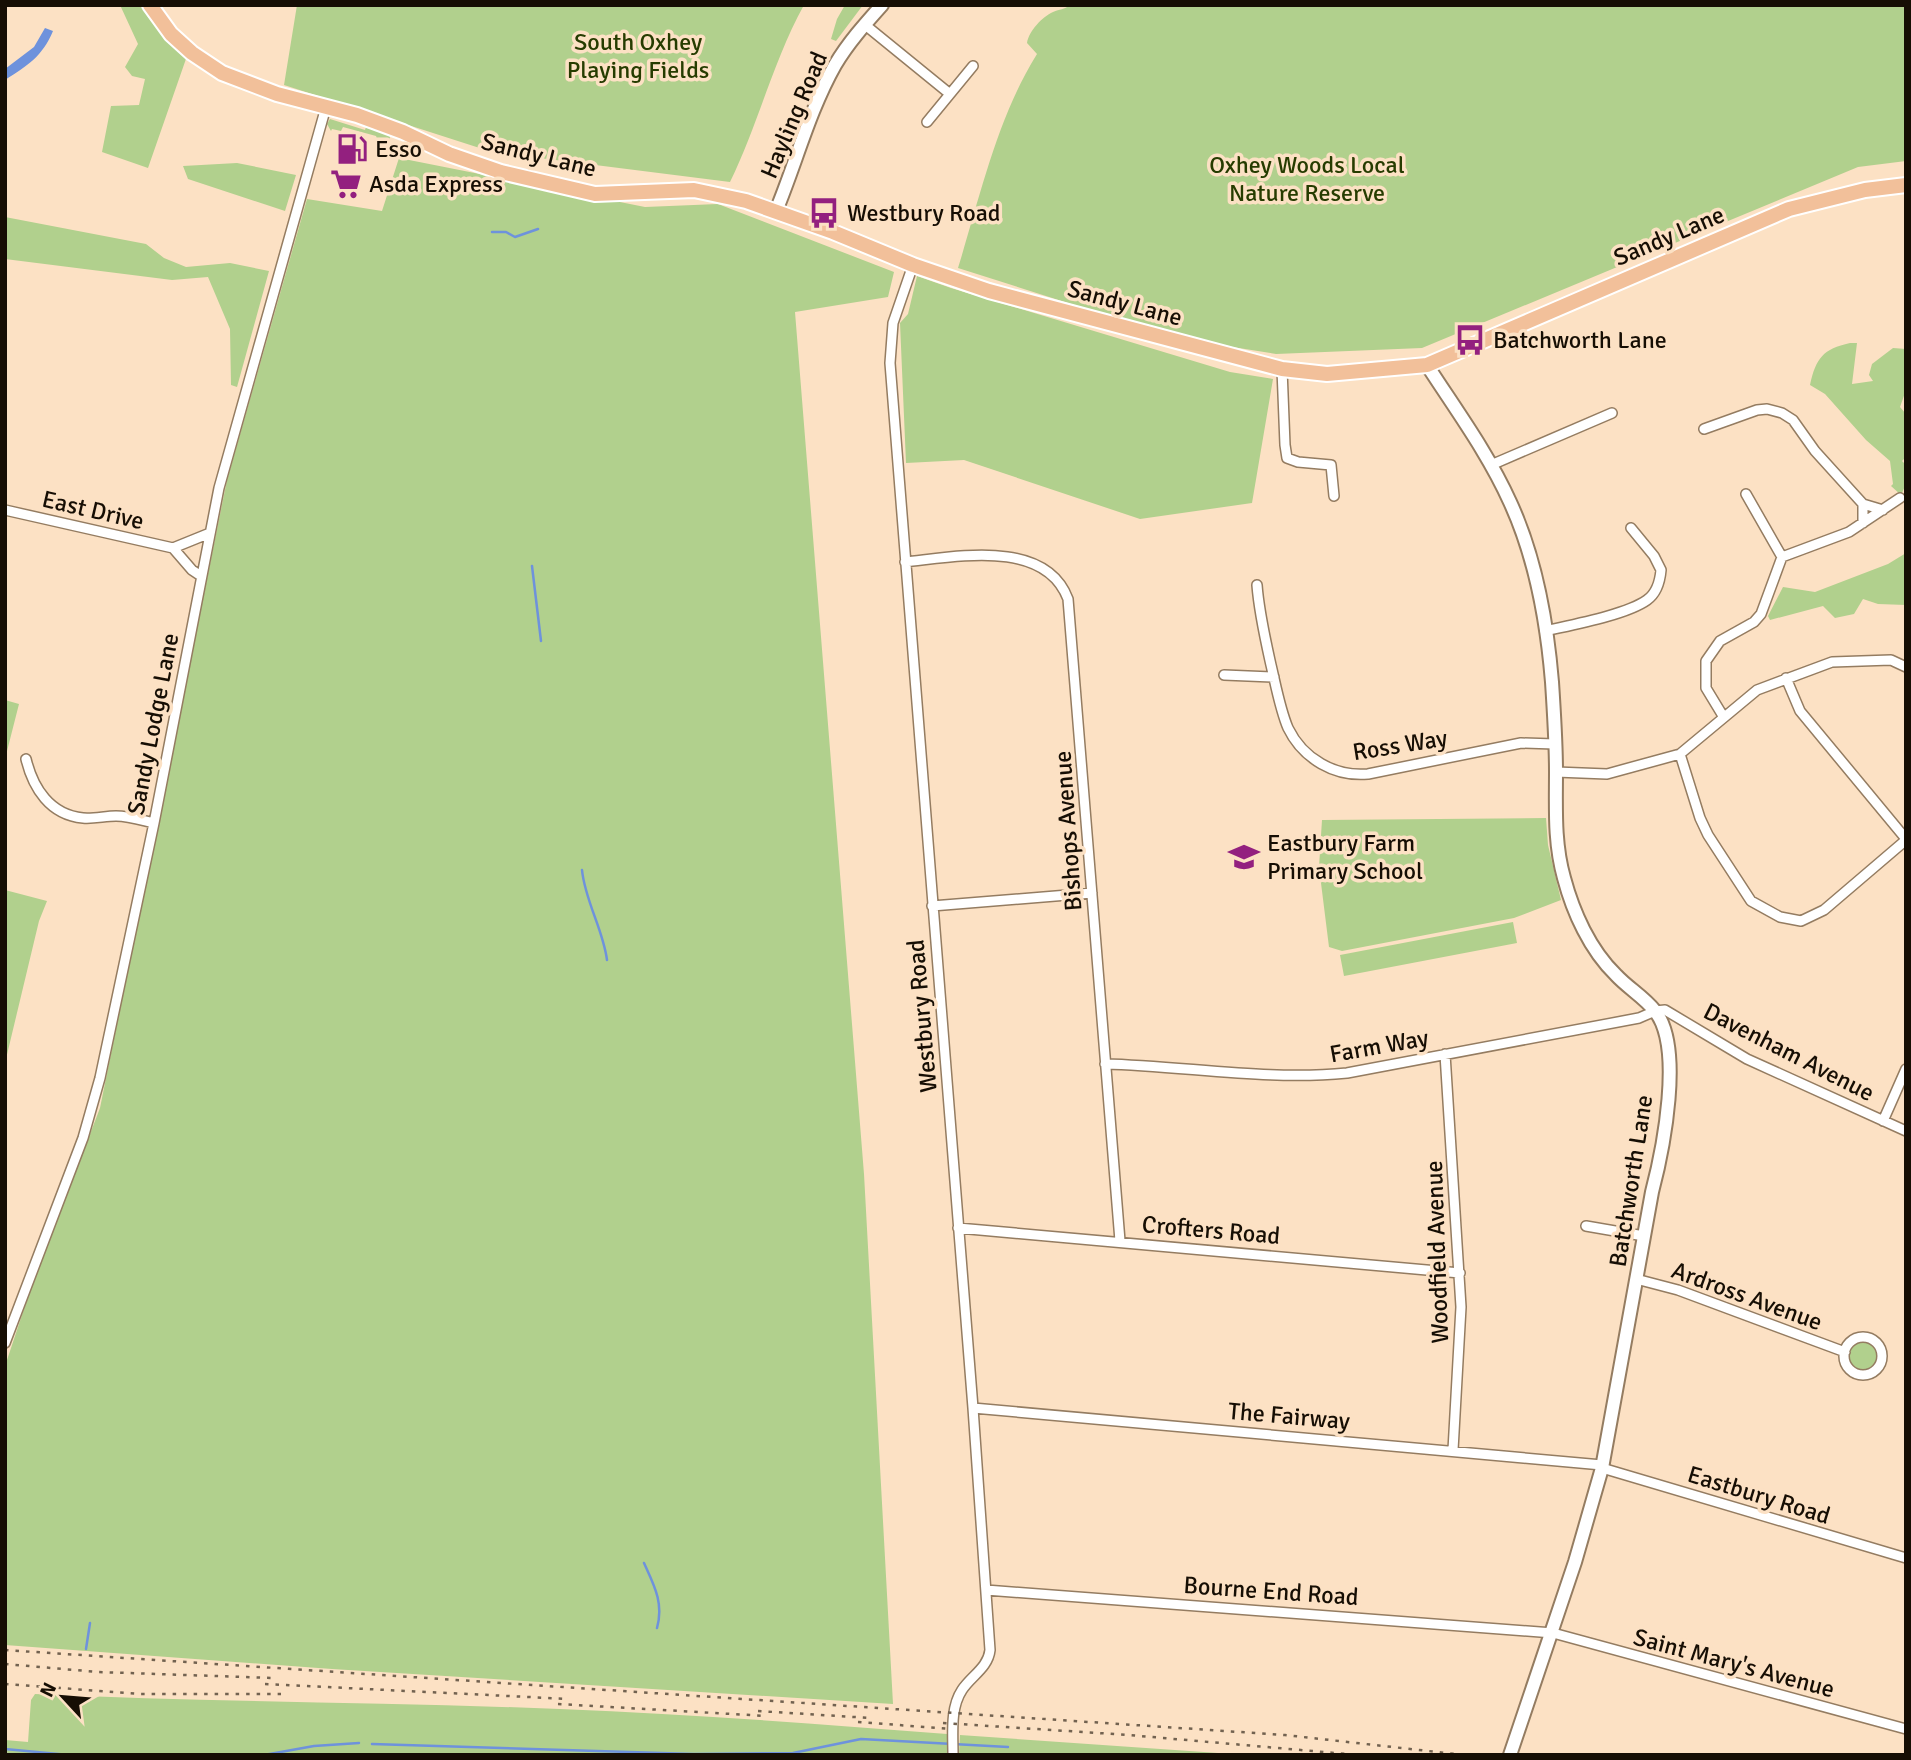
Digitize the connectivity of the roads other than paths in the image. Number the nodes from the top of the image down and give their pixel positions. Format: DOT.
graph roads {
  1 [pos="150,5"];
  2 [pos="882,5"];
  3 [pos="864,24"];
  4 [pos="973,66"];
  5 [pos="950,94"];
  6 [pos="326,107"];
  7 [pos="927,122"];
  8 [pos="1906,186"];
  9 [pos="776,211"];
  10 [pos="913,265"];
  11 [pos="1427,365"];
  12 [pos="1282,369"];
  13 [pos="1612,414"];
  14 [pos="1704,429"];
  15 [pos="1491,465"];
  16 [pos="1746,494"];
  17 [pos="1334,496"];
  18 [pos="1900,498"];
  19 [pos="1863,504"];
  20 [pos="5,510"];
  21 [pos="1883,510"];
  22 [pos="1863,523"];
  23 [pos="1631,528"];
  24 [pos="209,533"];
  25 [pos="173,548"];
  26 [pos="1782,557"];
  27 [pos="905,562"];
  28 [pos="201,576"];
  29 [pos="1257,585"];
  30 [pos="1545,631"];
  31 [pos="1906,667"];
  32 [pos="1224,676"];
  33 [pos="1274,677"];
  34 [pos="1786,678"];
  35 [pos="1723,716"];
  36 [pos="1555,744"];
  37 [pos="1680,754"];
  38 [pos="26,760"];
  39 [pos="1556,772"];
  40 [pos="153,823"];
  41 [pos="1906,840"];
  42 [pos="1092,894"];
  43 [pos="932,906"];
  44 [pos="1655,1011"];
  45 [pos="1446,1054"];
  46 [pos="1105,1064"];
  47 [pos="1906,1069"];
  48 [pos="1883,1121"];
  49 [pos="1906,1131"];
  50 [pos="1586,1226"];
  51 [pos="958,1228"];
  52 [pos="1644,1236"];
  53 [pos="1120,1241"];
  54 [pos="1460,1273"];
  55 [pos="1636,1279"];
  56 [pos="5,1343"];
  57 [pos="1844,1352"];
  58 [pos="973,1408"];
  59 [pos="1453,1450"];
  60 [pos="1602,1466"];
  61 [pos="1906,1558"];
  62 [pos="986,1590"];
  63 [pos="1553,1633"];
  64 [pos="1906,1729"];
  65 [pos="953,1746"];
  66 [pos="1510,1755"];
  1 -- 6 [label="main road, Sandy Lane"];
  2 -- 3 [label="street, Hayling Road"];
  3 -- 5 [label="street"];
  3 -- 9 [label="street, Hayling Road"];
  4 -- 5 [label="street"];
  5 -- 7 [label="street"];
  6 -- 9 [label="main road, Sandy Lane"];
  6 -- 24 [label="street, Sandy Lodge Lane"];
  8 -- 11 [label="main road, Sandy Lane"];
  9 -- 10 [label="main road, Sandy Lane"];
  10 -- 12 [label="main road, Sandy Lane"];
  10 -- 27 [label="street, Westbury Road"];
  11 -- 12 [label="main road, Sandy Lane"];
  11 -- 15 [label="street, Batchworth Lane"];
  12 -- 17 [label="street"];
  13 -- 15 [label="street"];
  14 -- 19 [label="street"];
  15 -- 30 [label="street, Batchworth Lane"];
  16 -- 26 [label="street"];
  18 -- 21 [label="street"];
  19 -- 21 [label="street"];
  19 -- 22 [label="street"];
  20 -- 25 [label="street, East Drive"];
  21 -- 22 [label="street"];
  22 -- 26 [label="street"];
  23 -- 30 [label="street"];
  24 -- 25 [label="street, East Drive"];
  24 -- 28 [label="street, Sandy Lodge Lane"];
  25 -- 28 [label="street, East Drive"];
  26 -- 35 [label="street"];
  27 -- 42 [label="street, Bishops Avenue"];
  27 -- 43 [label="street, Westbury Road"];
  28 -- 40 [label="street, Sandy Lodge Lane"];
  29 -- 33 [label="street, Ross Way"];
  30 -- 36 [label="street, Batchworth Lane"];
  31 -- 34 [label="street"];
  32 -- 33 [label="street"];
  33 -- 36 [label="street, Ross Way"];
  34 -- 35 [label="street"];
  34 -- 41 [label="street"];
  35 -- 37 [label="street"];
  36 -- 39 [label="street, Batchworth Lane"];
  37 -- 39 [label="street"];
  37 -- 41 [label="street"];
  38 -- 40 [label="street"];
  39 -- 44 [label="street, Batchworth Lane"];
  40 -- 56 [label="street, Sandy Lodge Lane"];
  42 -- 43 [label="street"];
  42 -- 46 [label="street, Bishops Avenue"];
  43 -- 51 [label="street, Westbury Road"];
  44 -- 45 [label="street, Farm Way"];
  44 -- 48 [label="street, Davenham Avenue"];
  44 -- 52 [label="street, Batchworth Lane"];
  45 -- 46 [label="street, Farm Way"];
  45 -- 54 [label="street, Woodfield Avenue"];
  46 -- 53 [label="street, Bishops Avenue"];
  47 -- 48 [label="street"];
  48 -- 49 [label="street, Davenham Avenue"];
  50 -- 52 [label="street"];
  51 -- 53 [label="street, Crofters Road"];
  51 -- 58 [label="street, Westbury Road"];
  52 -- 55 [label="street, Batchworth Lane"];
  53 -- 54 [label="street, Crofters Road"];
  54 -- 59 [label="street, Woodfield Avenue"];
  55 -- 57 [label="street, Ardross Avenue"];
  55 -- 60 [label="street, Batchworth Lane"];
  57 -- 57 [label="street, Ardross Avenue"];
  58 -- 59 [label="street, The Fairway"];
  58 -- 62 [label="street, Westbury Road"];
  59 -- 60 [label="street, The Fairway"];
  60 -- 61 [label="street, Eastbury Road"];
  60 -- 63 [label="street, Batchworth Lane"];
  62 -- 63 [label="street, Bourne End Road"];
  62 -- 65 [label="street, Westbury Road"];
  63 -- 64 [label="street, Saint Mary's Avenue"];
  63 -- 66 [label="street, Batchworth Lane"];
}
